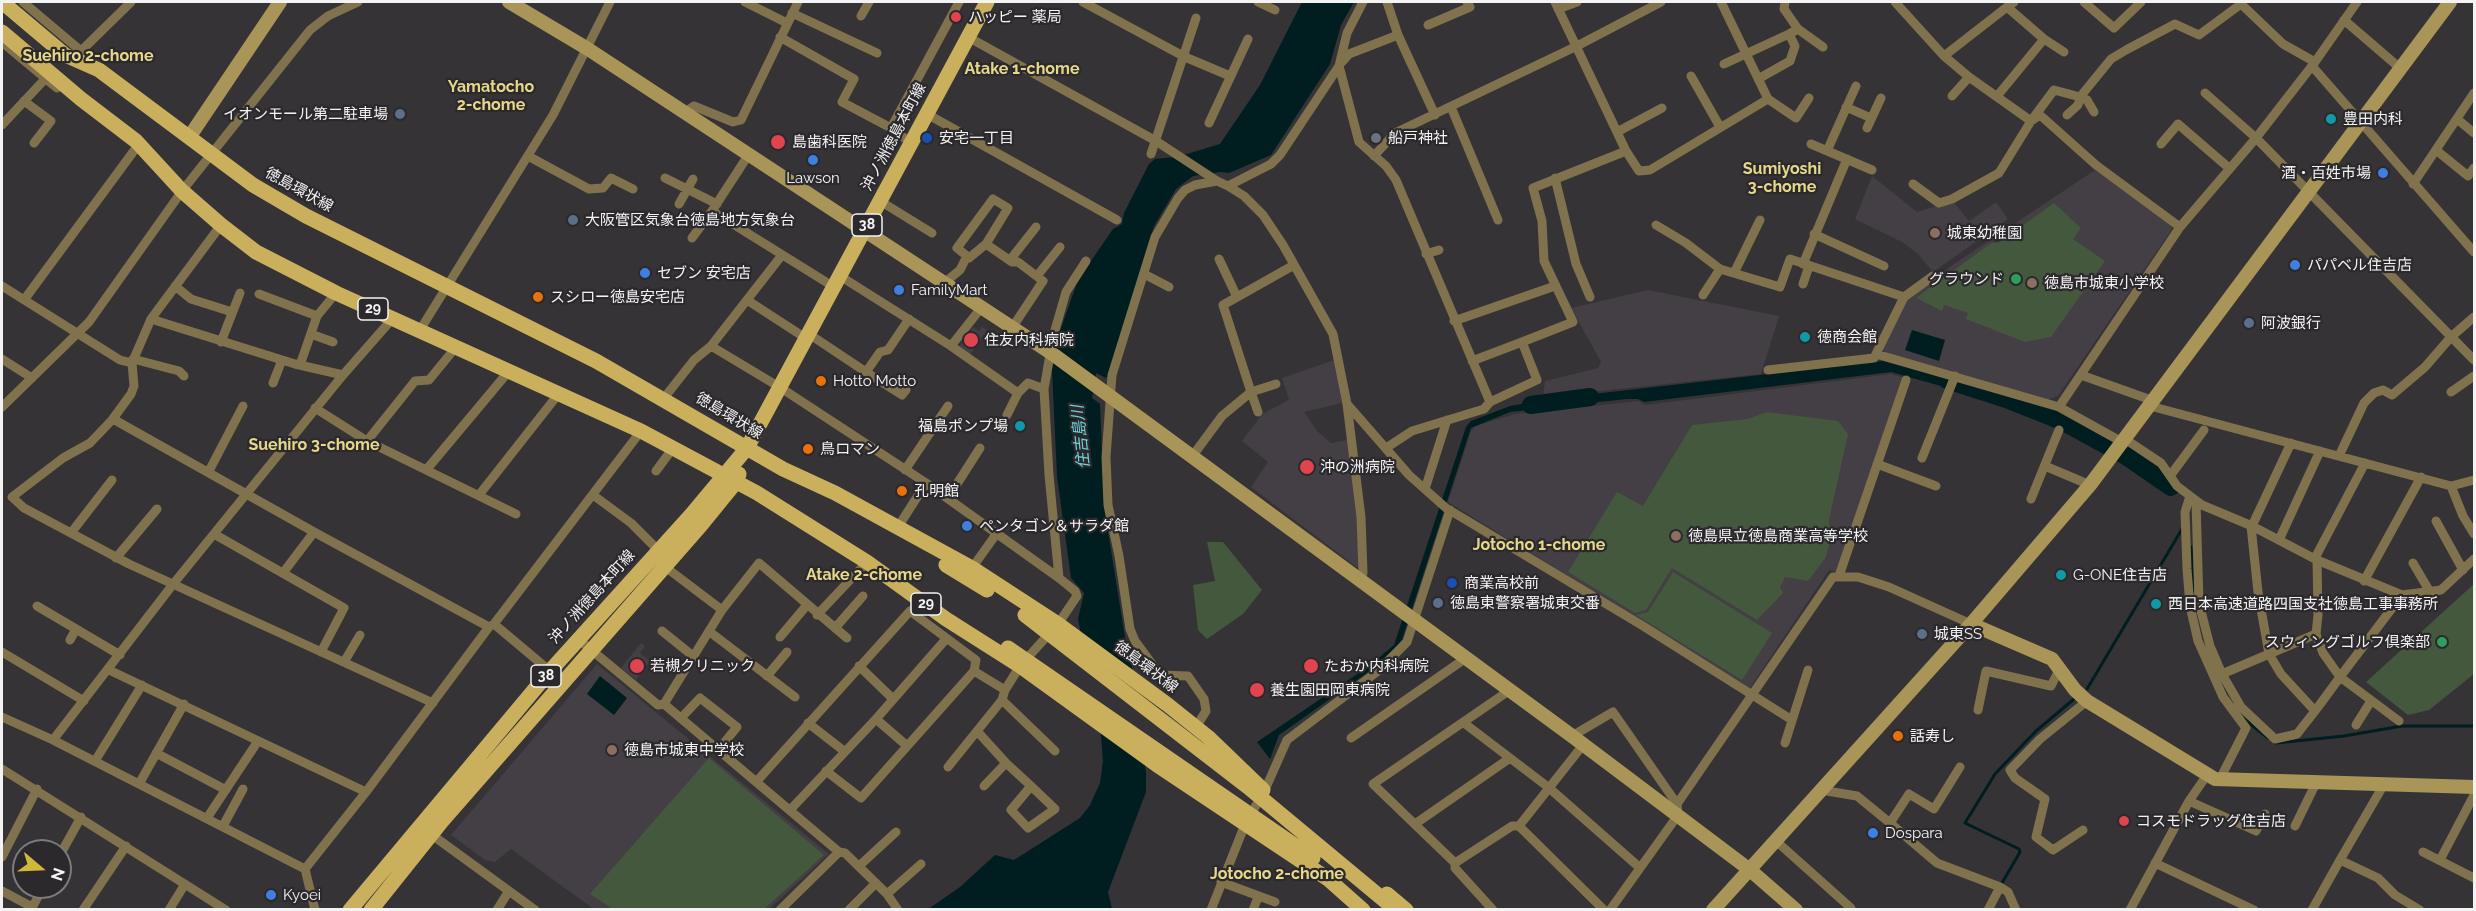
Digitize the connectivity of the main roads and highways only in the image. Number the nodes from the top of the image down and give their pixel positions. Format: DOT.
graph roads {
  1 [pos="2,2"];
  2 [pos="987,2"];
  3 [pos="2,32"];
  4 [pos="747,448"];
  5 [pos="783,470"];
  6 [pos="730,479"];
  7 [pos="867,562"];
  8 [pos="425,830"];
  9 [pos="350,909"];
  10 [pos="371,909"];
  11 [pos="1363,909"];
  12 [pos="1373,909"];
  13 [pos="1396,909"];
  14 [pos="1406,909"];
  1 -- 4 [label="main road, 徳島環状線"];
  2 -- 4 [label="main road, 沖ノ洲徳島本町線 / 38"];
  3 -- 6 [label="main road, 29"];
  4 -- 5 [label="main road, 徳島環状線"];
  4 -- 6 [label="main road, 沖ノ洲徳島本町線 / 38"];
  5 -- 13 [label="main road, bridge"];
  5 -- 14 [label="main road, 徳島環状線"];
  6 -- 7 [label="main road, 29"];
  6 -- 8 [label="main road, 沖ノ洲徳島本町線 / 38"];
  6 -- 8 [label="main road, 沖ノ洲徳島本町線 / 38"];
  7 -- 11 [label="main road, 29"];
  7 -- 12 [label="main road, bridge"];
  8 -- 9 [label="main road, 沖ノ洲徳島本町線 / 38"];
  8 -- 10 [label="main road, 沖ノ洲徳島本町線 / 38"];
}
